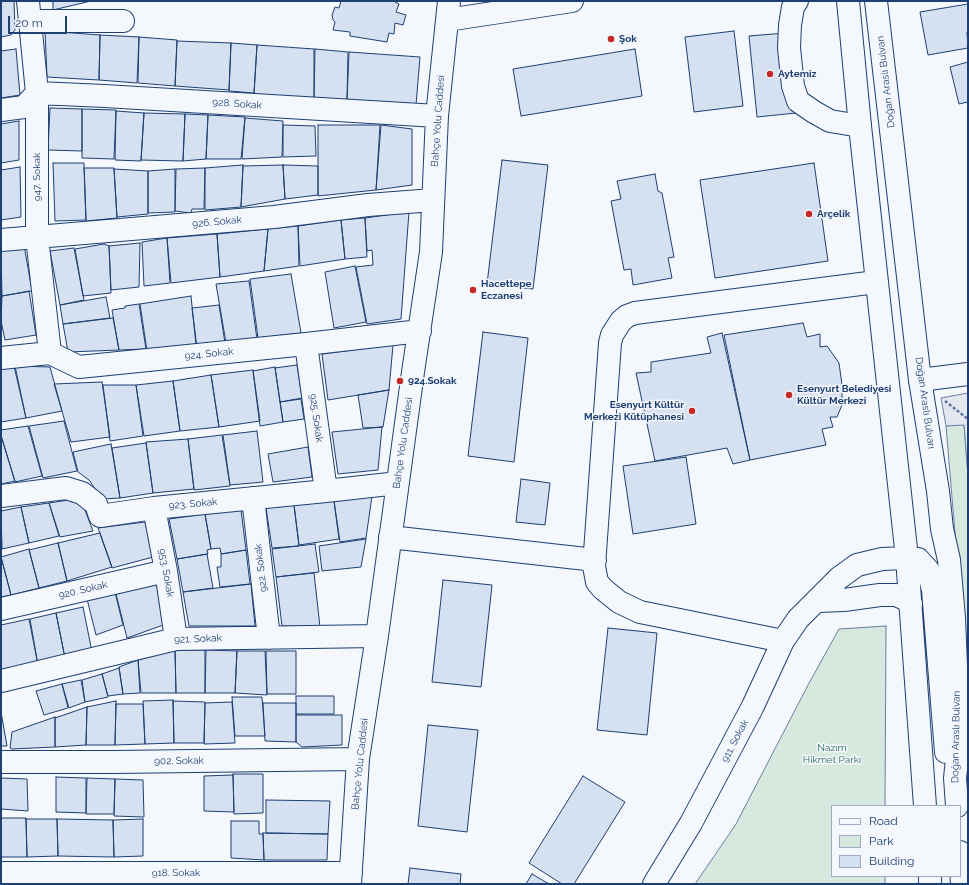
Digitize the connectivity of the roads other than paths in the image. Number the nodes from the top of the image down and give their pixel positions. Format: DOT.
graph roads {
  1 [pos="572,1"];
  2 [pos="797,1"];
  3 [pos="848,1"];
  4 [pos="876,1"];
  5 [pos="448,10"];
  6 [pos="29,11"];
  7 [pos="123,21"];
  8 [pos="37,93"];
  9 [pos="1,110"];
  10 [pos="437,116"];
  11 [pos="860,126"];
  12 [pos="433,200"];
  13 [pos="37,237"];
  14 [pos="1,240"];
  15 [pos="876,282"];
  16 [pos="420,331"];
  17 [pos="306,344"];
  18 [pos="50,352"];
  19 [pos="1,358"];
  20 [pos="968,374"];
  21 [pos="920,380"];
  22 [pos="398,483"];
  23 [pos="326,491"];
  24 [pos="1,496"];
  25 [pos="253,498"];
  26 [pos="154,508"];
  27 [pos="390,537"];
  28 [pos="907,558"];
  29 [pos="595,560"];
  30 [pos="166,571"];
  31 [pos="818,601"];
  32 [pos="911,604"];
  33 [pos="1,609"];
  34 [pos="377,636"];
  35 [pos="269,638"];
  36 [pos="176,639"];
  37 [pos="783,641"];
  38 [pos="1,681"];
  39 [pos="358,759"];
  40 [pos="1,762"];
  41 [pos="962,785"];
  42 [pos="925,805"];
  43 [pos="957,805"];
  44 [pos="961,868"];
  45 [pos="1,872"];
  46 [pos="350,879"];
  47 [pos="654,884"];
  48 [pos="962,884"];
  1 -- 5 [label="street"];
  2 -- 11 [label="street"];
  3 -- 11 [label="street"];
  4 -- 21 [label="street, Doğan Araslı Bulvarı"];
  5 -- 10 [label="street, Bahçe Yolu Caddesi"];
  6 -- 7 [label="street"];
  6 -- 8 [label="street, 947. Sokak"];
  8 -- 9 [label="street"];
  8 -- 10 [label="street, 928. Sokak"];
  8 -- 13 [label="street, 947. Sokak"];
  10 -- 12 [label="street, Bahçe Yolu Caddesi"];
  11 -- 15 [label="street"];
  12 -- 13 [label="street, 926. Sokak"];
  12 -- 16 [label="street, Bahçe Yolu Caddesi"];
  13 -- 14 [label="street, 926. Sokak"];
  13 -- 18 [label="street, 947. Sokak"];
  15 -- 28 [label="street"];
  15 -- 29 [label="street"];
  16 -- 17 [label="street, 924. Sokak"];
  16 -- 22 [label="street, Bahçe Yolu Caddesi"];
  17 -- 18 [label="street, 924. Sokak"];
  17 -- 23 [label="street, 925. Sokak"];
  18 -- 19 [label="street"];
  20 -- 21 [label="street"];
  21 -- 41 [label="street, Doğan Araslı Bulvarı"];
  22 -- 23 [label="street, 923. Sokak"];
  22 -- 27 [label="street, Bahçe Yolu Caddesi"];
  23 -- 25 [label="street, 923. Sokak"];
  24 -- 26 [label="street, 923. Sokak"];
  25 -- 26 [label="street, 923. Sokak"];
  25 -- 35 [label="street, 922. Sokak"];
  26 -- 30 [label="street, 953. Sokak"];
  27 -- 29 [label="street"];
  27 -- 34 [label="street, Bahçe Yolu Caddesi"];
  28 -- 31 [label="street, 911. Sokak"];
  28 -- 32 [label="street"];
  28 -- 41 [label="street"];
  29 -- 37 [label="street"];
  30 -- 33 [label="street, 920. Sokak"];
  30 -- 36 [label="street, 953. Sokak"];
  31 -- 32 [label="street"];
  31 -- 37 [label="street, 911. Sokak"];
  32 -- 42 [label="street"];
  34 -- 35 [label="street, 921. Sokak"];
  34 -- 39 [label="street, Bahçe Yolu Caddesi"];
  35 -- 36 [label="street, 921. Sokak"];
  36 -- 38 [label="street, 921. Sokak"];
  37 -- 47 [label="street, 911. Sokak"];
  39 -- 40 [label="street, 902. Sokak"];
  39 -- 46 [label="street, Bahçe Yolu Caddesi"];
  41 -- 43 [label="street, Doğan Araslı Bulvarı"];
  44 -- 48 [label="street"];
  45 -- 46 [label="street, 918. Sokak"];
}
